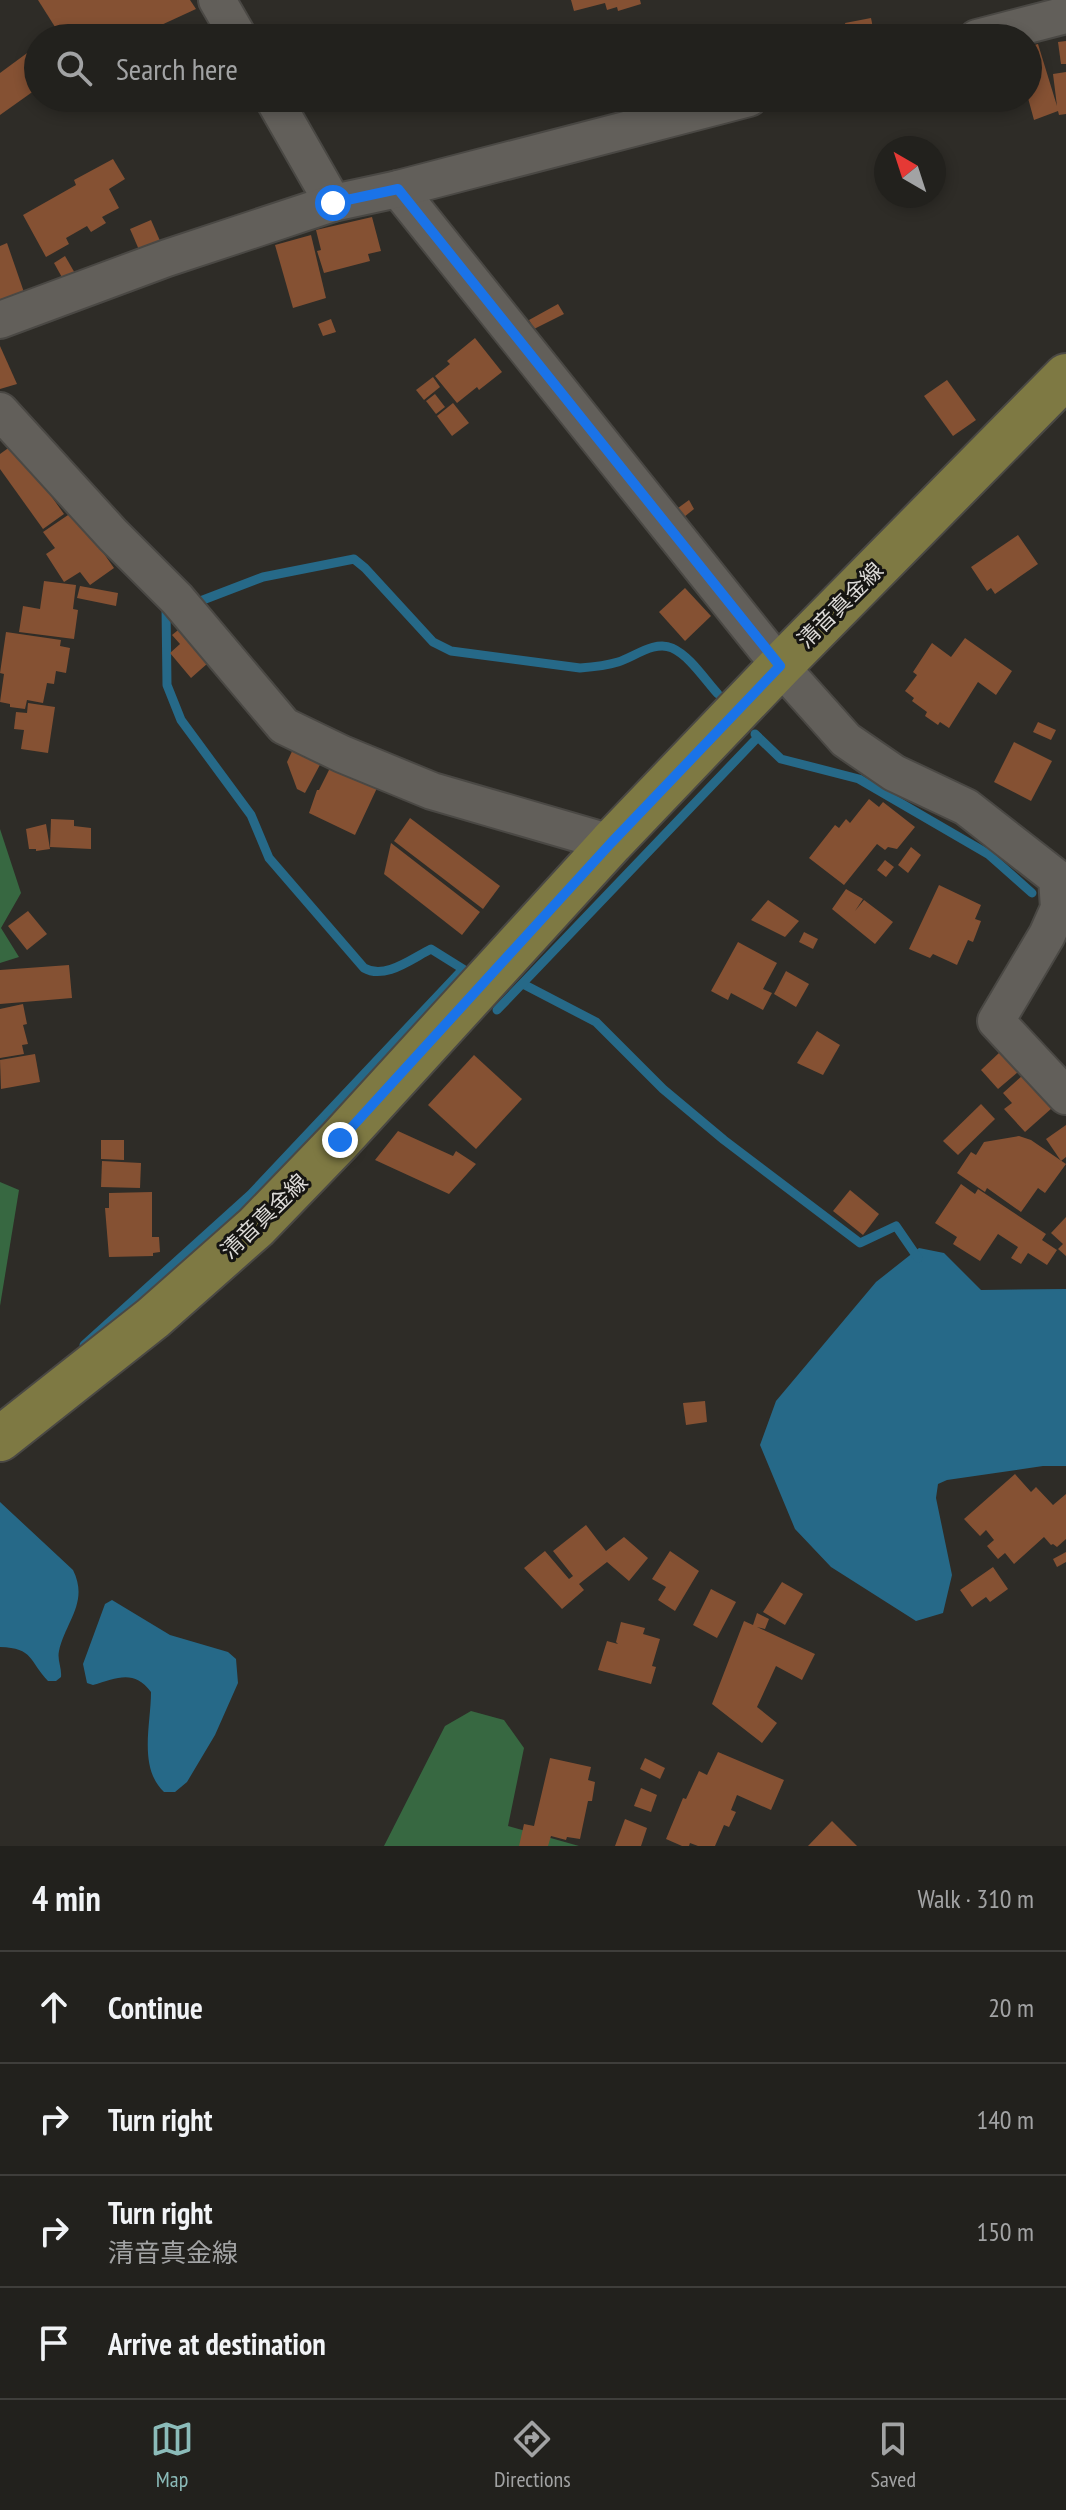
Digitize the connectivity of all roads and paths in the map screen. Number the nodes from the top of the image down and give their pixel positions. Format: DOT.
graph roads {
  1 [pos="217,0"];
  2 [pos="1066,15"];
  3 [pos="231,24"];
  4 [pos="1031,24"];
  5 [pos="281,112"];
  6 [pos="695,112"];
  7 [pos="398,189"];
  8 [pos="333,203"];
  9 [pos="0,320"];
  10 [pos="1066,376"];
  11 [pos="0,411"];
  12 [pos="780,666"];
  13 [pos="611,843"];
  14 [pos="1062,912"];
  15 [pos="1066,1096"];
  16 [pos="0,1439"];
  1 -- 3 [label="street"];
  2 -- 4 [label="street"];
  5 -- 8 [label="street"];
  6 -- 7 [label="street"];
  7 -- 8 [label="street"];
  7 -- 12 [label="street"];
  8 -- 9 [label="street"];
  10 -- 12 [label="main road, 清音真金線"];
  11 -- 13 [label="street"];
  12 -- 13 [label="main road, 清音真金線"];
  12 -- 14 [label="street"];
  13 -- 16 [label="main road, 清音真金線"];
  14 -- 15 [label="street"];
}
